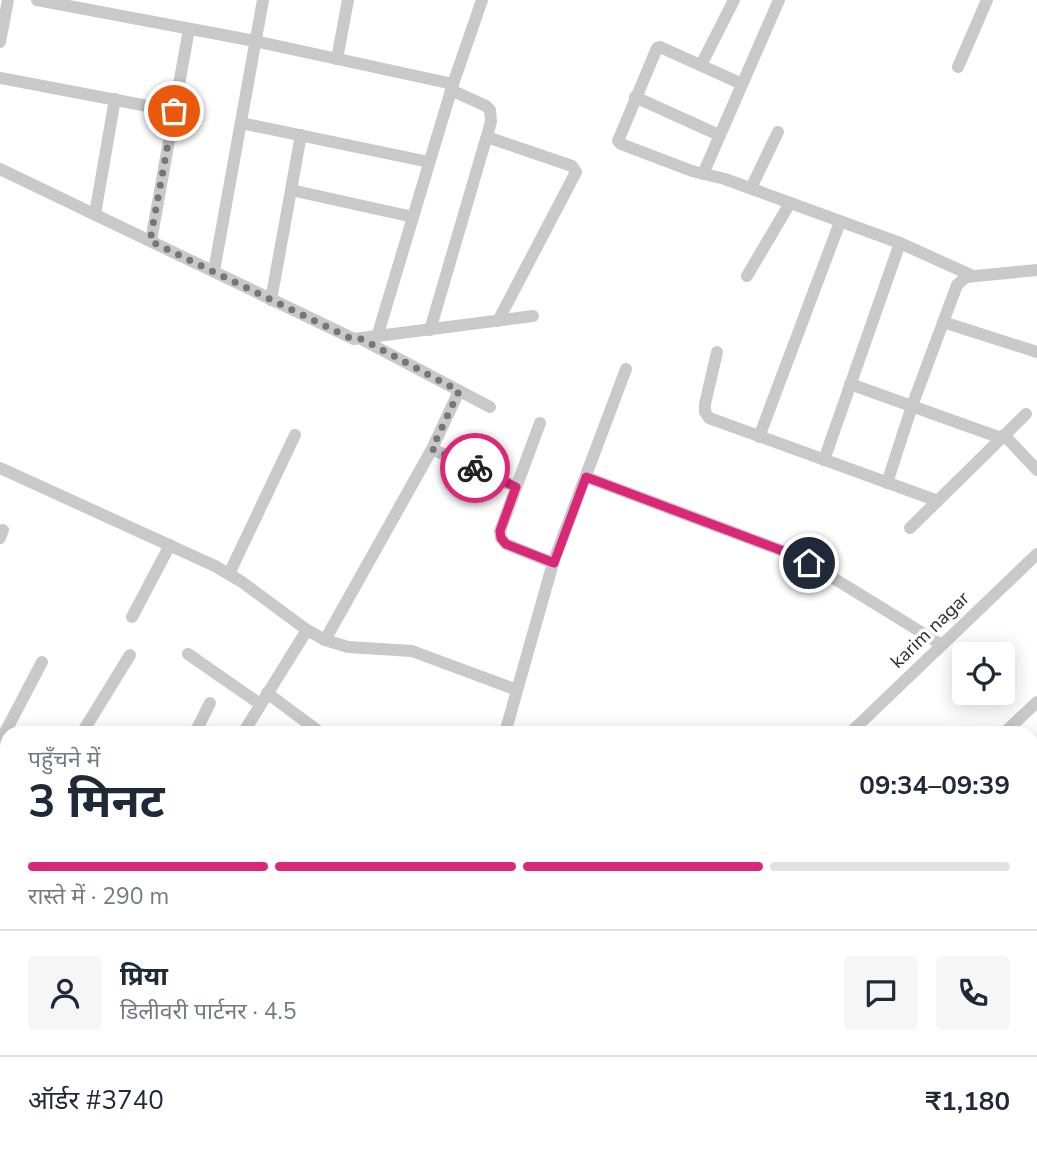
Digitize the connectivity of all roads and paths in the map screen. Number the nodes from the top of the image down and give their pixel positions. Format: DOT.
graph roads {
  1 [pos="8,0"];
  2 [pos="37,0"];
  3 [pos="263,0"];
  4 [pos="348,0"];
  5 [pos="734,0"];
  6 [pos="779,0"];
  7 [pos="987,0"];
  8 [pos="477,1"];
  9 [pos="71,3"];
  10 [pos="189,29"];
  11 [pos="0,41"];
  12 [pos="255,41"];
  13 [pos="337,59"];
  14 [pos="701,65"];
  15 [pos="958,67"];
  16 [pos="0,78"];
  17 [pos="742,84"];
  18 [pos="452,87"];
  19 [pos="635,97"];
  20 [pos="115,99"];
  21 [pos="174,111"];
  22 [pos="241,123"];
  23 [pos="778,132"];
  24 [pos="301,135"];
  25 [pos="719,135"];
  26 [pos="487,137"];
  27 [pos="429,162"];
  28 [pos="0,169"];
  29 [pos="703,174"];
  30 [pos="751,188"];
  31 [pos="291,190"];
  32 [pos="790,203"];
  33 [pos="94,214"];
  34 [pos="413,217"];
  35 [pos="840,222"];
  36 [pos="150,241"];
  37 [pos="900,243"];
  38 [pos="1037,270"];
  39 [pos="214,271"];
  40 [pos="747,276"];
  41 [pos="973,276"];
  42 [pos="271,300"];
  43 [pos="533,316"];
  44 [pos="498,321"];
  45 [pos="943,322"];
  46 [pos="430,330"];
  47 [pos="377,337"];
  48 [pos="362,339"];
  49 [pos="717,352"];
  50 [pos="1037,352"];
  51 [pos="626,369"];
  52 [pos="849,384"];
  53 [pos="459,391"];
  54 [pos="912,406"];
  55 [pos="489,407"];
  56 [pos="1026,414"];
  57 [pos="540,423"];
  58 [pos="295,435"];
  59 [pos="759,437"];
  60 [pos="1002,437"];
  61 [pos="432,449"];
  62 [pos="824,460"];
  63 [pos="0,468"];
  64 [pos="1037,470"];
  65 [pos="586,477"];
  66 [pos="887,483"];
  67 [pos="516,487"];
  68 [pos="938,501"];
  69 [pos="910,528"];
  70 [pos="170,545"];
  71 [pos="1037,554"];
  72 [pos="554,563"];
  73 [pos="229,574"];
  74 [pos="132,617"];
  75 [pos="307,630"];
  76 [pos="325,640"];
  77 [pos="942,645"];
  78 [pos="188,654"];
  79 [pos="130,655"];
  80 [pos="42,662"];
  81 [pos="517,690"];
  82 [pos="264,699"];
  83 [pos="1037,702"];
  84 [pos="210,703"];
  85 [pos="8,726"];
  86 [pos="86,726"];
  87 [pos="198,726"];
  88 [pos="247,726"];
  89 [pos="309,726"];
  90 [pos="507,726"];
  91 [pos="857,726"];
  92 [pos="1011,726"];
  1 -- 11 [label="street"];
  2 -- 9 [label="street"];
  3 -- 12 [label="street"];
  4 -- 13 [label="street"];
  5 -- 14 [label="street"];
  6 -- 17 [label="street"];
  7 -- 15 [label="street"];
  8 -- 18 [label="street"];
  9 -- 10 [label="street"];
  10 -- 12 [label="street"];
  10 -- 21 [label="street"];
  12 -- 13 [label="street"];
  12 -- 22 [label="street"];
  13 -- 18 [label="street"];
  14 -- 17 [label="street"];
  14 -- 19 [label="street"];
  16 -- 20 [label="street"];
  17 -- 25 [label="street"];
  18 -- 26 [label="street"];
  18 -- 27 [label="street"];
  19 -- 25 [label="street"];
  19 -- 29 [label="street"];
  20 -- 21 [label="street"];
  20 -- 33 [label="street"];
  21 -- 36 [label="street"];
  22 -- 24 [label="street"];
  22 -- 39 [label="street"];
  23 -- 30 [label="street"];
  24 -- 27 [label="street"];
  24 -- 31 [label="street"];
  25 -- 29 [label="street"];
  26 -- 44 [label="street"];
  26 -- 46 [label="street"];
  27 -- 34 [label="street"];
  28 -- 33 [label="street"];
  29 -- 30 [label="street"];
  30 -- 32 [label="street"];
  31 -- 34 [label="street"];
  31 -- 42 [label="street"];
  32 -- 35 [label="street"];
  32 -- 40 [label="street"];
  33 -- 36 [label="street"];
  34 -- 47 [label="street"];
  35 -- 37 [label="street"];
  35 -- 59 [label="street"];
  36 -- 39 [label="street"];
  37 -- 41 [label="street"];
  37 -- 52 [label="street"];
  38 -- 41 [label="street"];
  39 -- 42 [label="street"];
  41 -- 45 [label="street"];
  42 -- 48 [label="street"];
  43 -- 44 [label="street"];
  44 -- 46 [label="street"];
  45 -- 50 [label="street"];
  45 -- 54 [label="street"];
  46 -- 47 [label="street"];
  47 -- 48 [label="street"];
  48 -- 53 [label="street"];
  49 -- 59 [label="street"];
  51 -- 65 [label="street"];
  52 -- 54 [label="street"];
  52 -- 62 [label="street"];
  53 -- 55 [label="street"];
  53 -- 61 [label="street"];
  54 -- 60 [label="street"];
  54 -- 66 [label="street"];
  56 -- 60 [label="street"];
  57 -- 67 [label="street"];
  58 -- 73 [label="street"];
  59 -- 62 [label="street"];
  60 -- 64 [label="street"];
  60 -- 68 [label="street"];
  61 -- 67 [label="street"];
  61 -- 76 [label="street"];
  62 -- 66 [label="street"];
  63 -- 70 [label="street"];
  65 -- 72 [label="street"];
  65 -- 77 [label="street"];
  66 -- 68 [label="street"];
  67 -- 72 [label="street"];
  68 -- 69 [label="street"];
  70 -- 73 [label="street"];
  70 -- 74 [label="street"];
  71 -- 77 [label="street, karim nagar"];
  72 -- 81 [label="street"];
  73 -- 75 [label="street"];
  75 -- 76 [label="street"];
  75 -- 82 [label="street"];
  76 -- 81 [label="street"];
  77 -- 91 [label="street, karim nagar"];
  78 -- 82 [label="street"];
  79 -- 86 [label="street"];
  80 -- 85 [label="street"];
  81 -- 90 [label="street"];
  82 -- 88 [label="street"];
  82 -- 89 [label="street"];
  83 -- 92 [label="street"];
  84 -- 87 [label="street"];
}
